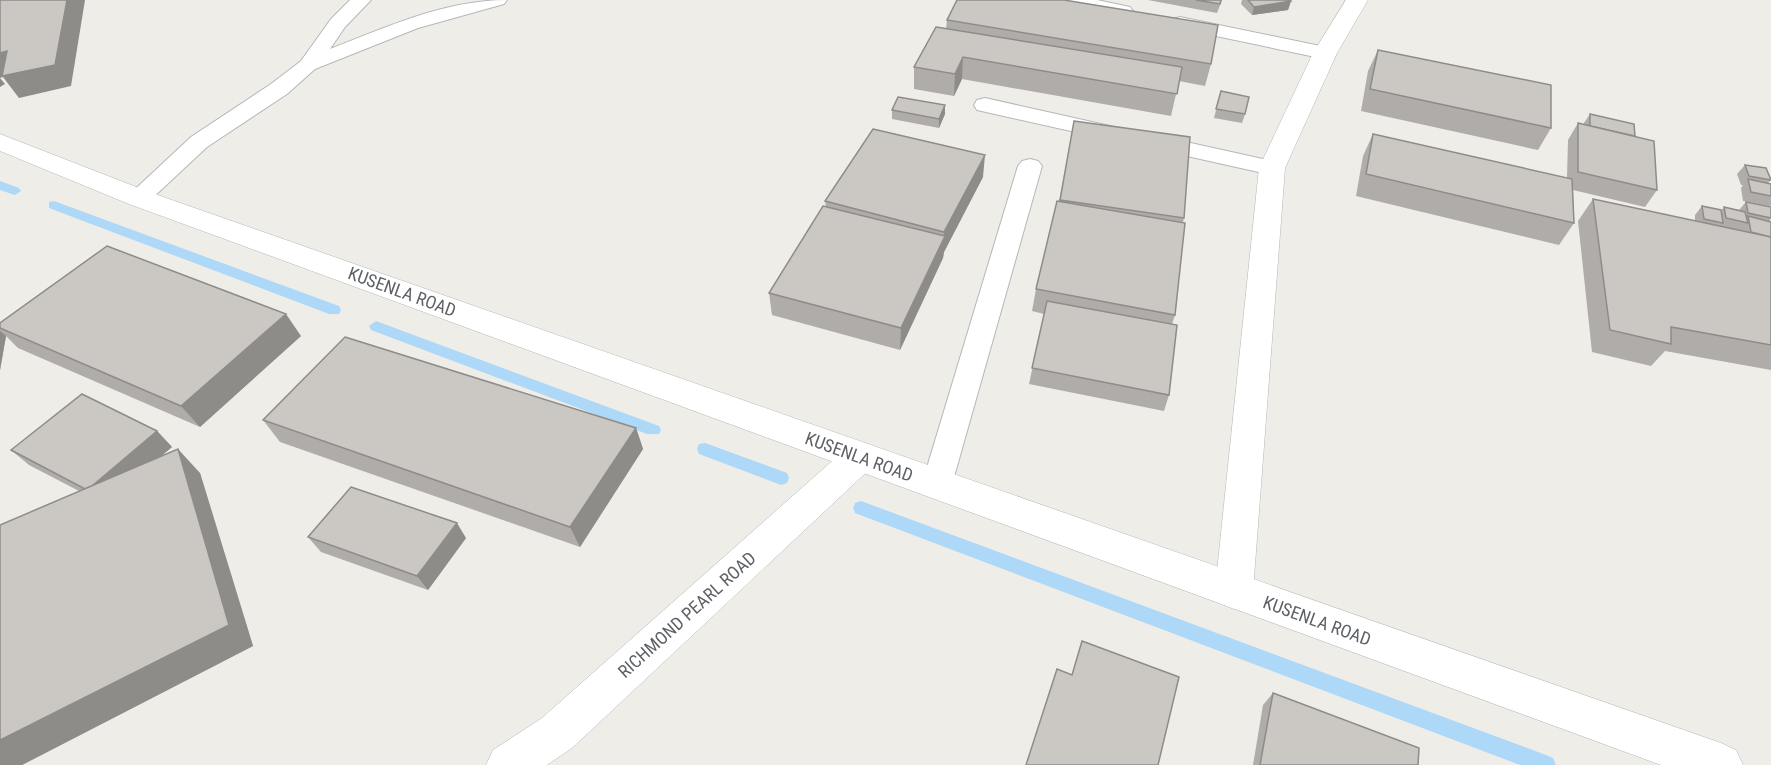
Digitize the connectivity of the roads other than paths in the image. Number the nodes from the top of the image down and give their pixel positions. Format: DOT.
graph roads {
  1 [pos="361,0"];
  2 [pos="497,0"];
  3 [pos="1070,0"];
  4 [pos="1357,0"];
  5 [pos="1139,14"];
  6 [pos="1162,19"];
  7 [pos="1324,52"];
  8 [pos="308,65"];
  9 [pos="985,105"];
  10 [pos="0,142"];
  11 [pos="1030,166"];
  12 [pos="1272,168"];
  13 [pos="139,198"];
  14 [pos="860,457"];
  15 [pos="937,484"];
  16 [pos="1234,591"];
  17 [pos="508,765"];
  18 [pos="1721,765"];
  1 -- 8 [label="lane"];
  2 -- 8 [label="lane"];
  3 -- 5 [label="lane"];
  4 -- 7 [label="main road"];
  6 -- 7 [label="lane"];
  7 -- 12 [label="main road"];
  8 -- 13 [label="lane"];
  9 -- 12 [label="lane"];
  10 -- 13 [label="main road, KUSENLA ROAD"];
  11 -- 15 [label="lane"];
  12 -- 16 [label="main road"];
  13 -- 14 [label="main road, KUSENLA ROAD"];
  14 -- 15 [label="main road, KUSENLA ROAD"];
  14 -- 17 [label="main road, RICHMOND PEARL ROAD"];
  15 -- 16 [label="main road, KUSENLA ROAD"];
  16 -- 18 [label="main road, KUSENLA ROAD"];
}
